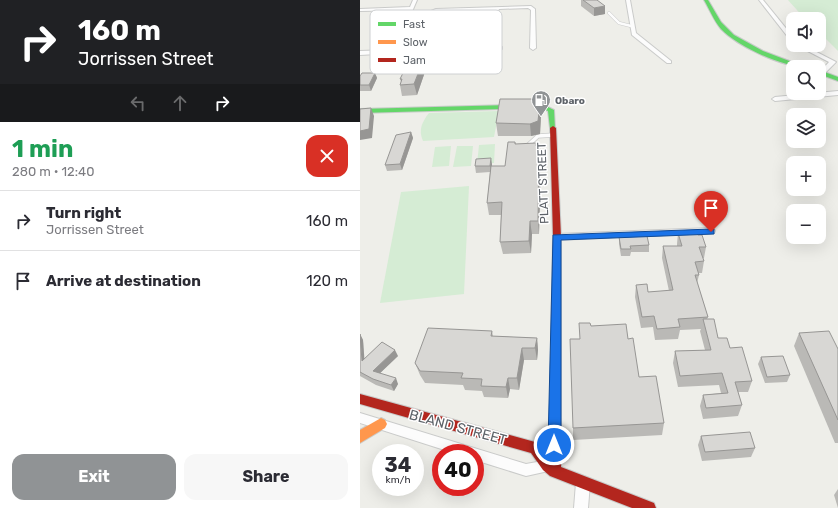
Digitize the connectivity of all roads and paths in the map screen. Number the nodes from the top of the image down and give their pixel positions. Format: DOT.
graph roads {
  1 [pos="415,0"];
  2 [pos="628,0"];
  3 [pos="706,0"];
  4 [pos="761,0"];
  5 [pos="412,8"];
  6 [pos="497,8"];
  7 [pos="360,10"];
  8 [pos="435,10"];
  9 [pos="609,13"];
  10 [pos="631,26"];
  11 [pos="786,31"];
  12 [pos="533,48"];
  13 [pos="813,52"];
  14 [pos="360,53"];
  15 [pos="370,53"];
  16 [pos="786,61"];
  17 [pos="669,62"];
  18 [pos="826,68"];
  19 [pos="826,75"];
  20 [pos="838,79"];
  21 [pos="838,93"];
  22 [pos="775,99"];
  23 [pos="360,111"];
  24 [pos="554,135"];
  25 [pos="522,151"];
  26 [pos="711,232"];
  27 [pos="557,237"];
  28 [pos="360,392"];
  29 [pos="360,399"];
  30 [pos="380,405"];
  31 [pos="360,418"];
  32 [pos="382,424"];
  33 [pos="360,437"];
  34 [pos="445,444"];
  35 [pos="484,456"];
  36 [pos="551,469"];
  37 [pos="583,483"];
  38 [pos="581,508"];
  39 [pos="649,508"];
  1 -- 5 [label="street"];
  2 -- 10 [label="street"];
  3 -- 16 [label="street"];
  4 -- 11 [label="street"];
  5 -- 7 [label="street"];
  6 -- 8 [label="street"];
  6 -- 12 [label="street"];
  9 -- 10 [label="lane"];
  10 -- 17 [label="street"];
  13 -- 18 [label="street"];
  14 -- 15 [label="street"];
  19 -- 20 [label="street"];
  21 -- 22 [label="street"];
  23 -- 24 [label="street, PLATT STREET"];
  24 -- 25 [label="lane"];
  24 -- 27 [label="street, PLATT STREET"];
  26 -- 27 [label="street"];
  27 -- 36 [label="street, PLATT STREET"];
  28 -- 30 [label="street"];
  29 -- 30 [label="street, BLAND STREET"];
  30 -- 36 [label="street, BLAND STREET"];
  31 -- 32 [label="street, BLAND STREET"];
  32 -- 33 [label="street"];
  32 -- 34 [label="street, BLAND STREET"];
  35 -- 36 [label="street, BLAND STREET"];
  36 -- 37 [label="street"];
  37 -- 38 [label="street"];
  37 -- 39 [label="street"];
}
